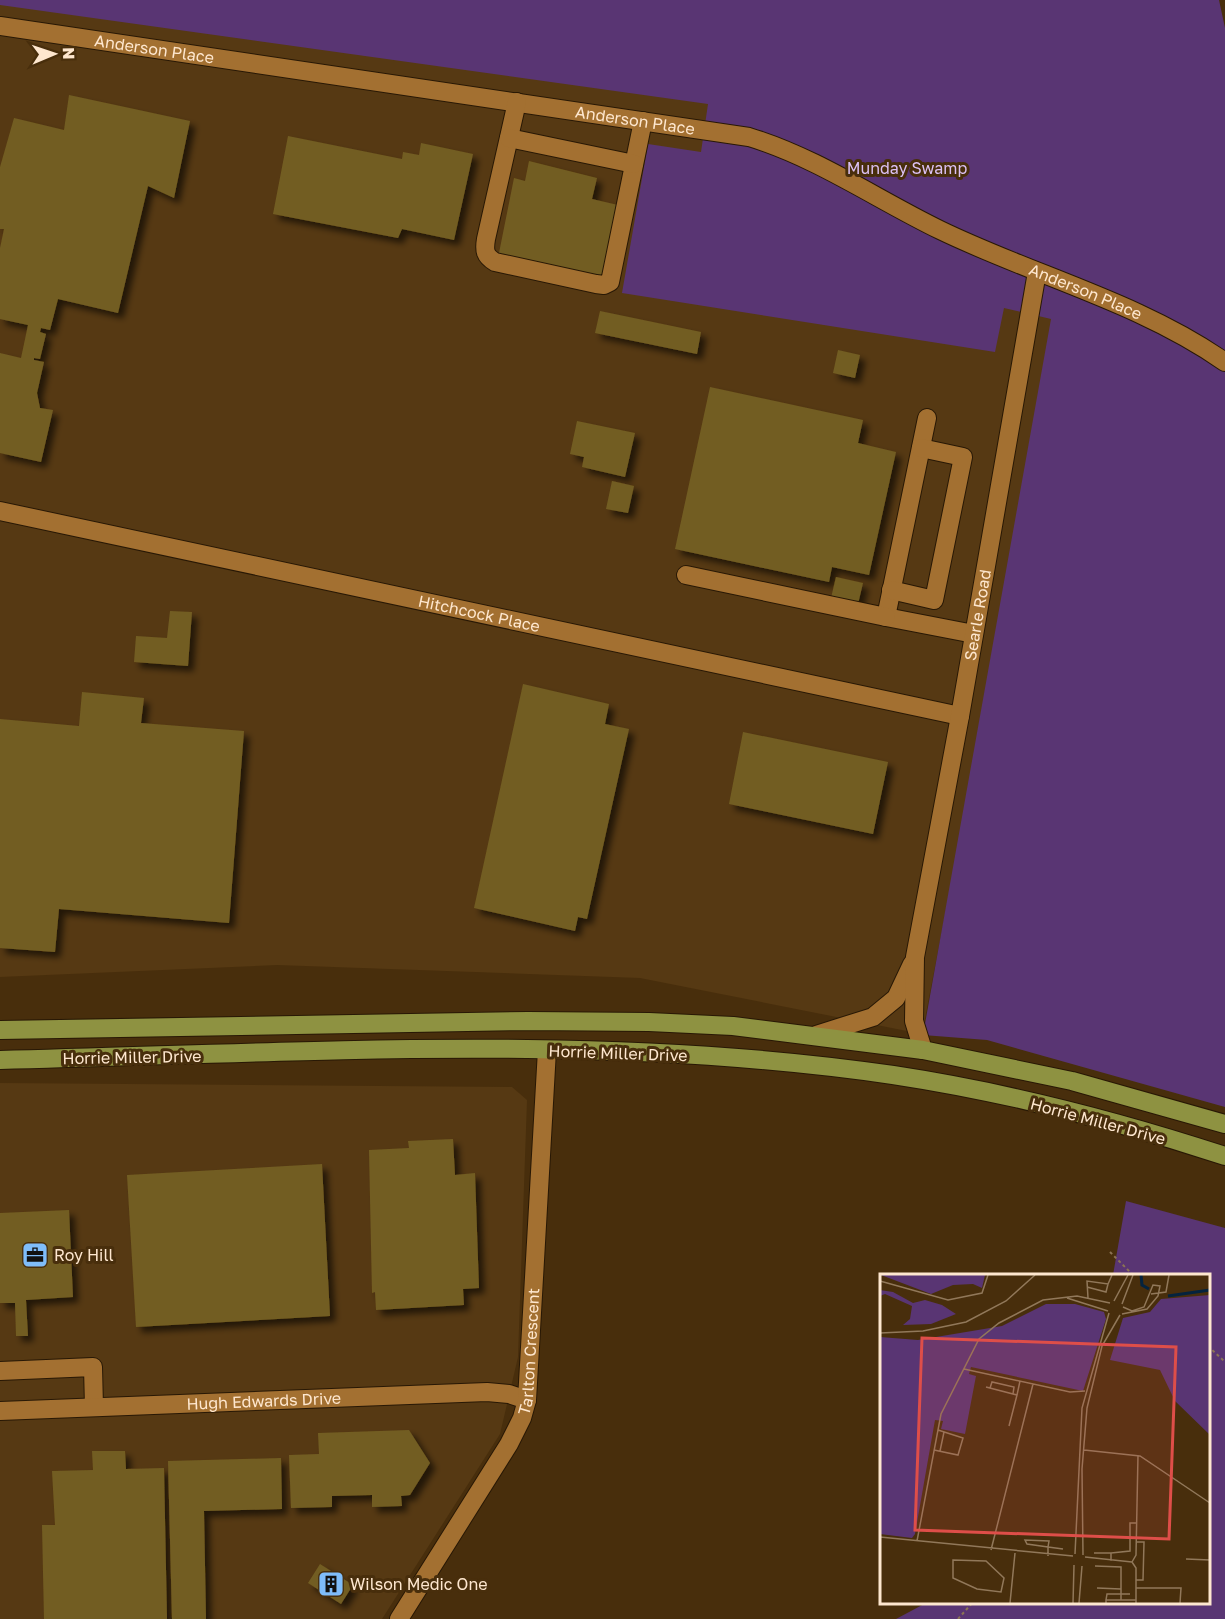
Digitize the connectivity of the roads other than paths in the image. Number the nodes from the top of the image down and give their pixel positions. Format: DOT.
graph roads {
  1 [pos="0,26"];
  2 [pos="517,102"];
  3 [pos="643,121"];
  4 [pos="509,138"];
  5 [pos="634,164"];
  6 [pos="1036,272"];
  7 [pos="1225,362"];
  8 [pos="927,418"];
  9 [pos="921,448"];
  10 [pos="0,511"];
  11 [pos="686,575"];
  12 [pos="891,591"];
  13 [pos="886,616"];
  14 [pos="974,634"];
  15 [pos="960,716"];
  16 [pos="915,957"];
  17 [pos="0,1030"];
  18 [pos="816,1035"];
  19 [pos="547,1050"];
  20 [pos="923,1050"];
  21 [pos="0,1060"];
  22 [pos="1225,1124"];
  23 [pos="1225,1156"];
  24 [pos="0,1371"];
  25 [pos="527,1400"];
  26 [pos="94,1407"];
  27 [pos="0,1411"];
  28 [pos="399,1619"];
  1 -- 2 [label="street, Anderson Place"];
  2 -- 3 [label="street, Anderson Place"];
  2 -- 4 [label="street"];
  3 -- 5 [label="street"];
  3 -- 6 [label="street, Anderson Place"];
  4 -- 5 [label="street"];
  4 -- 5 [label="street"];
  6 -- 7 [label="street, Anderson Place"];
  6 -- 14 [label="street, Searle Road"];
  8 -- 9 [label="street"];
  9 -- 12 [label="street"];
  9 -- 12 [label="street"];
  10 -- 15 [label="street, Hitchcock Place"];
  11 -- 13 [label="street"];
  12 -- 13 [label="street"];
  13 -- 14 [label="street"];
  14 -- 15 [label="street, Searle Road"];
  15 -- 16 [label="street, Searle Road"];
  16 -- 18 [label="street, Searle Road"];
  16 -- 20 [label="street, Searle Road"];
  17 -- 18 [label="main road, Horrie Miller Drive"];
  18 -- 20 [label="main road, Horrie Miller Drive"];
  19 -- 21 [label="main road, Horrie Miller Drive"];
  19 -- 23 [label="main road, Horrie Miller Drive"];
  19 -- 25 [label="street, Tarlton Crescent"];
  20 -- 22 [label="main road, Horrie Miller Drive"];
  24 -- 26 [label="street"];
  25 -- 26 [label="street, Hugh Edwards Drive"];
  25 -- 28 [label="street, Tarlton Crescent"];
  26 -- 27 [label="street, Hugh Edwards Drive"];
}
